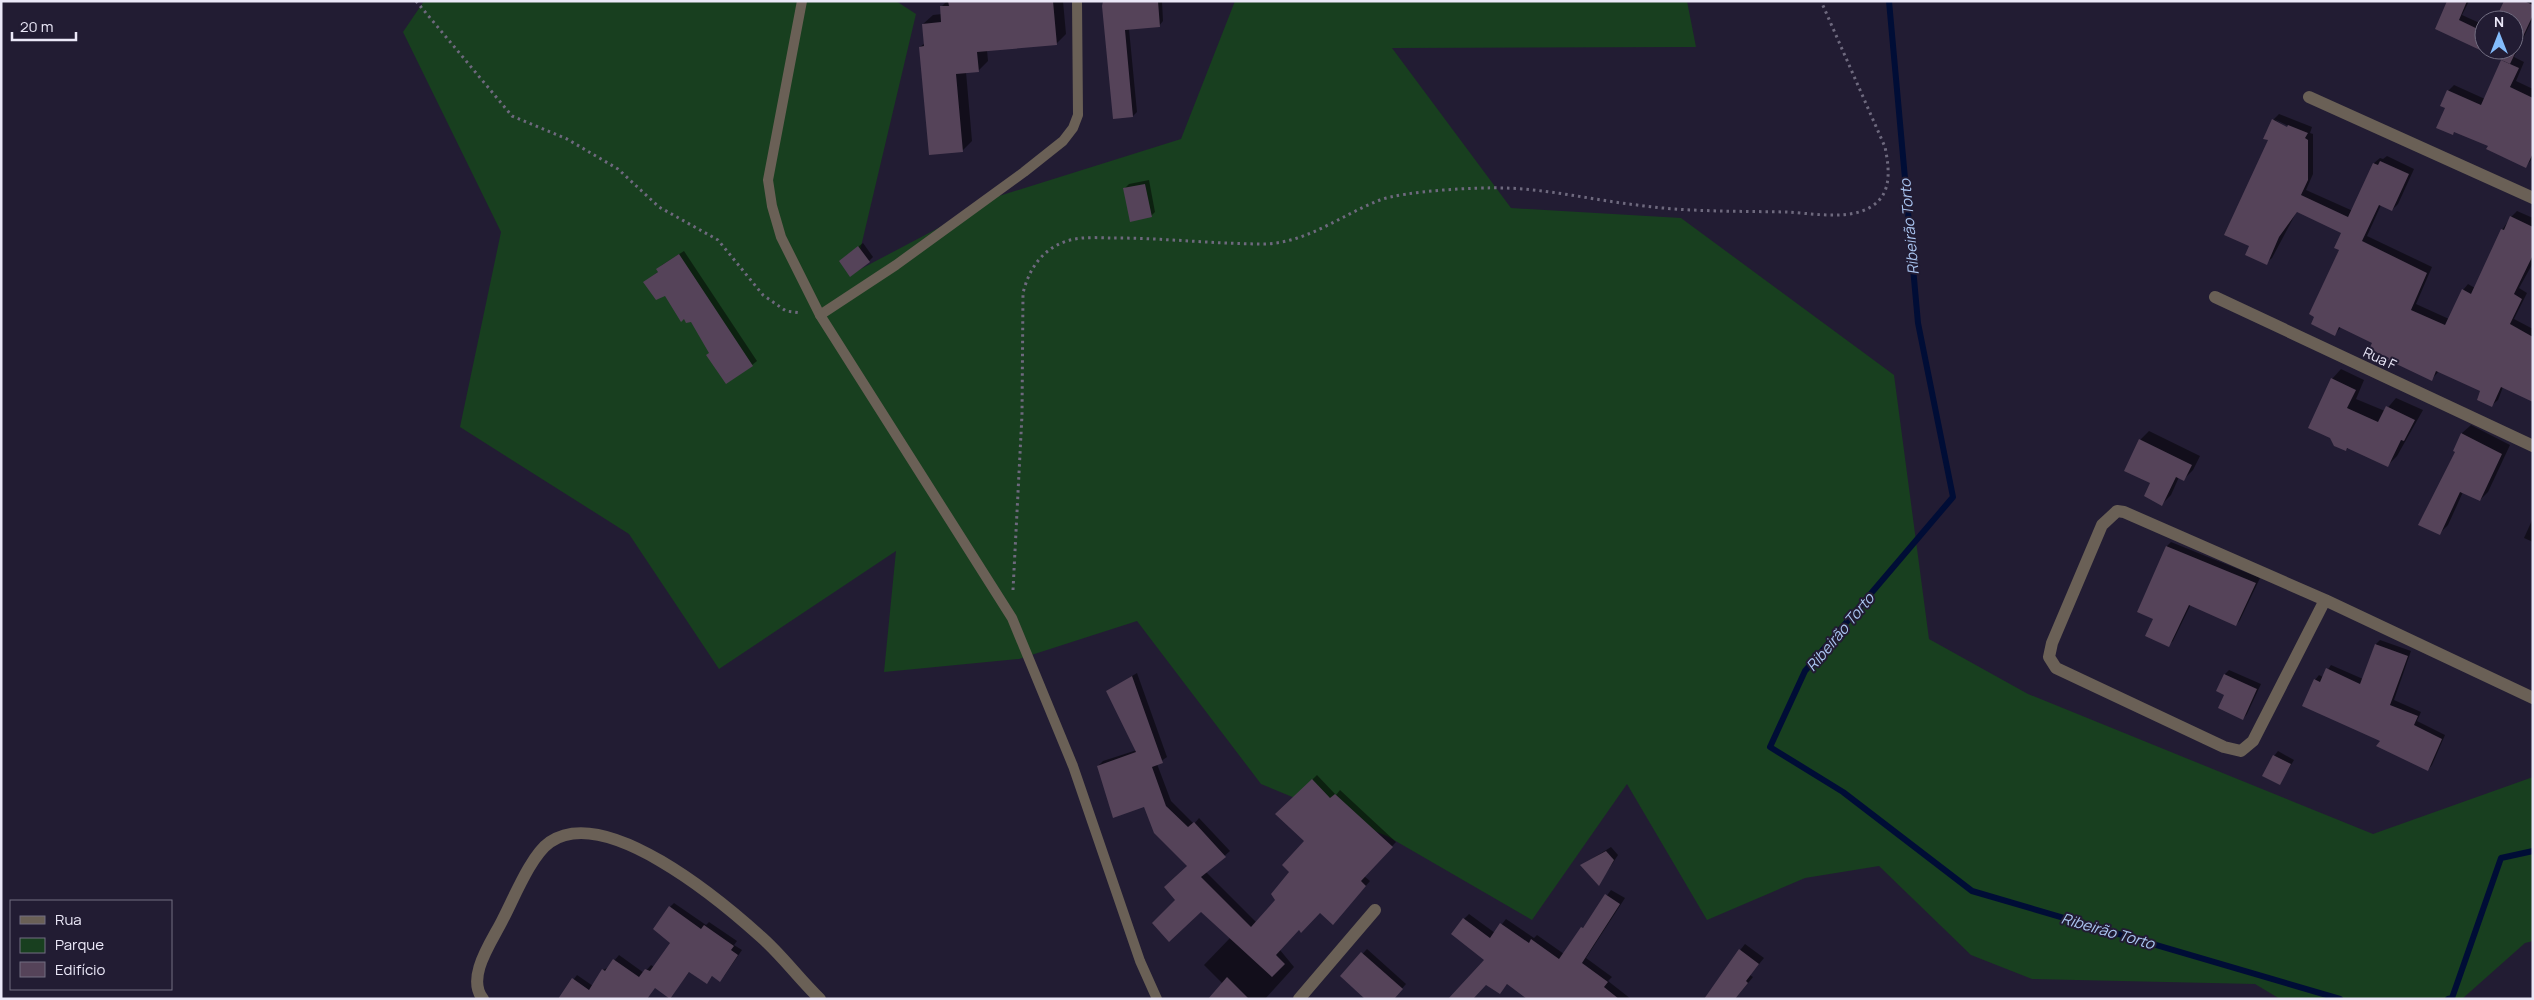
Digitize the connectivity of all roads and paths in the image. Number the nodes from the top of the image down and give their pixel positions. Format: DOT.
graph roads {
  1 [pos="416,1"];
  2 [pos="802,1"];
  3 [pos="1077,1"];
  4 [pos="1821,1"];
  5 [pos="2309,97"];
  6 [pos="2533,198"];
  7 [pos="2215,298"];
  8 [pos="820,315"];
  9 [pos="2533,446"];
  10 [pos="2325,600"];
  11 [pos="1012,618"];
  12 [pos="2533,698"];
  13 [pos="1374,910"];
  14 [pos="483,999"];
  15 [pos="820,999"];
  16 [pos="1157,999"];
  17 [pos="1299,999"];
  1 -- 8 [label="path"];
  2 -- 8 [label="lane"];
  3 -- 8 [label="lane"];
  4 -- 11 [label="path"];
  5 -- 6 [label="street"];
  7 -- 9 [label="street, Rua F"];
  8 -- 11 [label="lane"];
  10 -- 10 [label="street"];
  10 -- 12 [label="street"];
  11 -- 16 [label="lane"];
  13 -- 17 [label="street"];
  14 -- 15 [label="street"];
}
